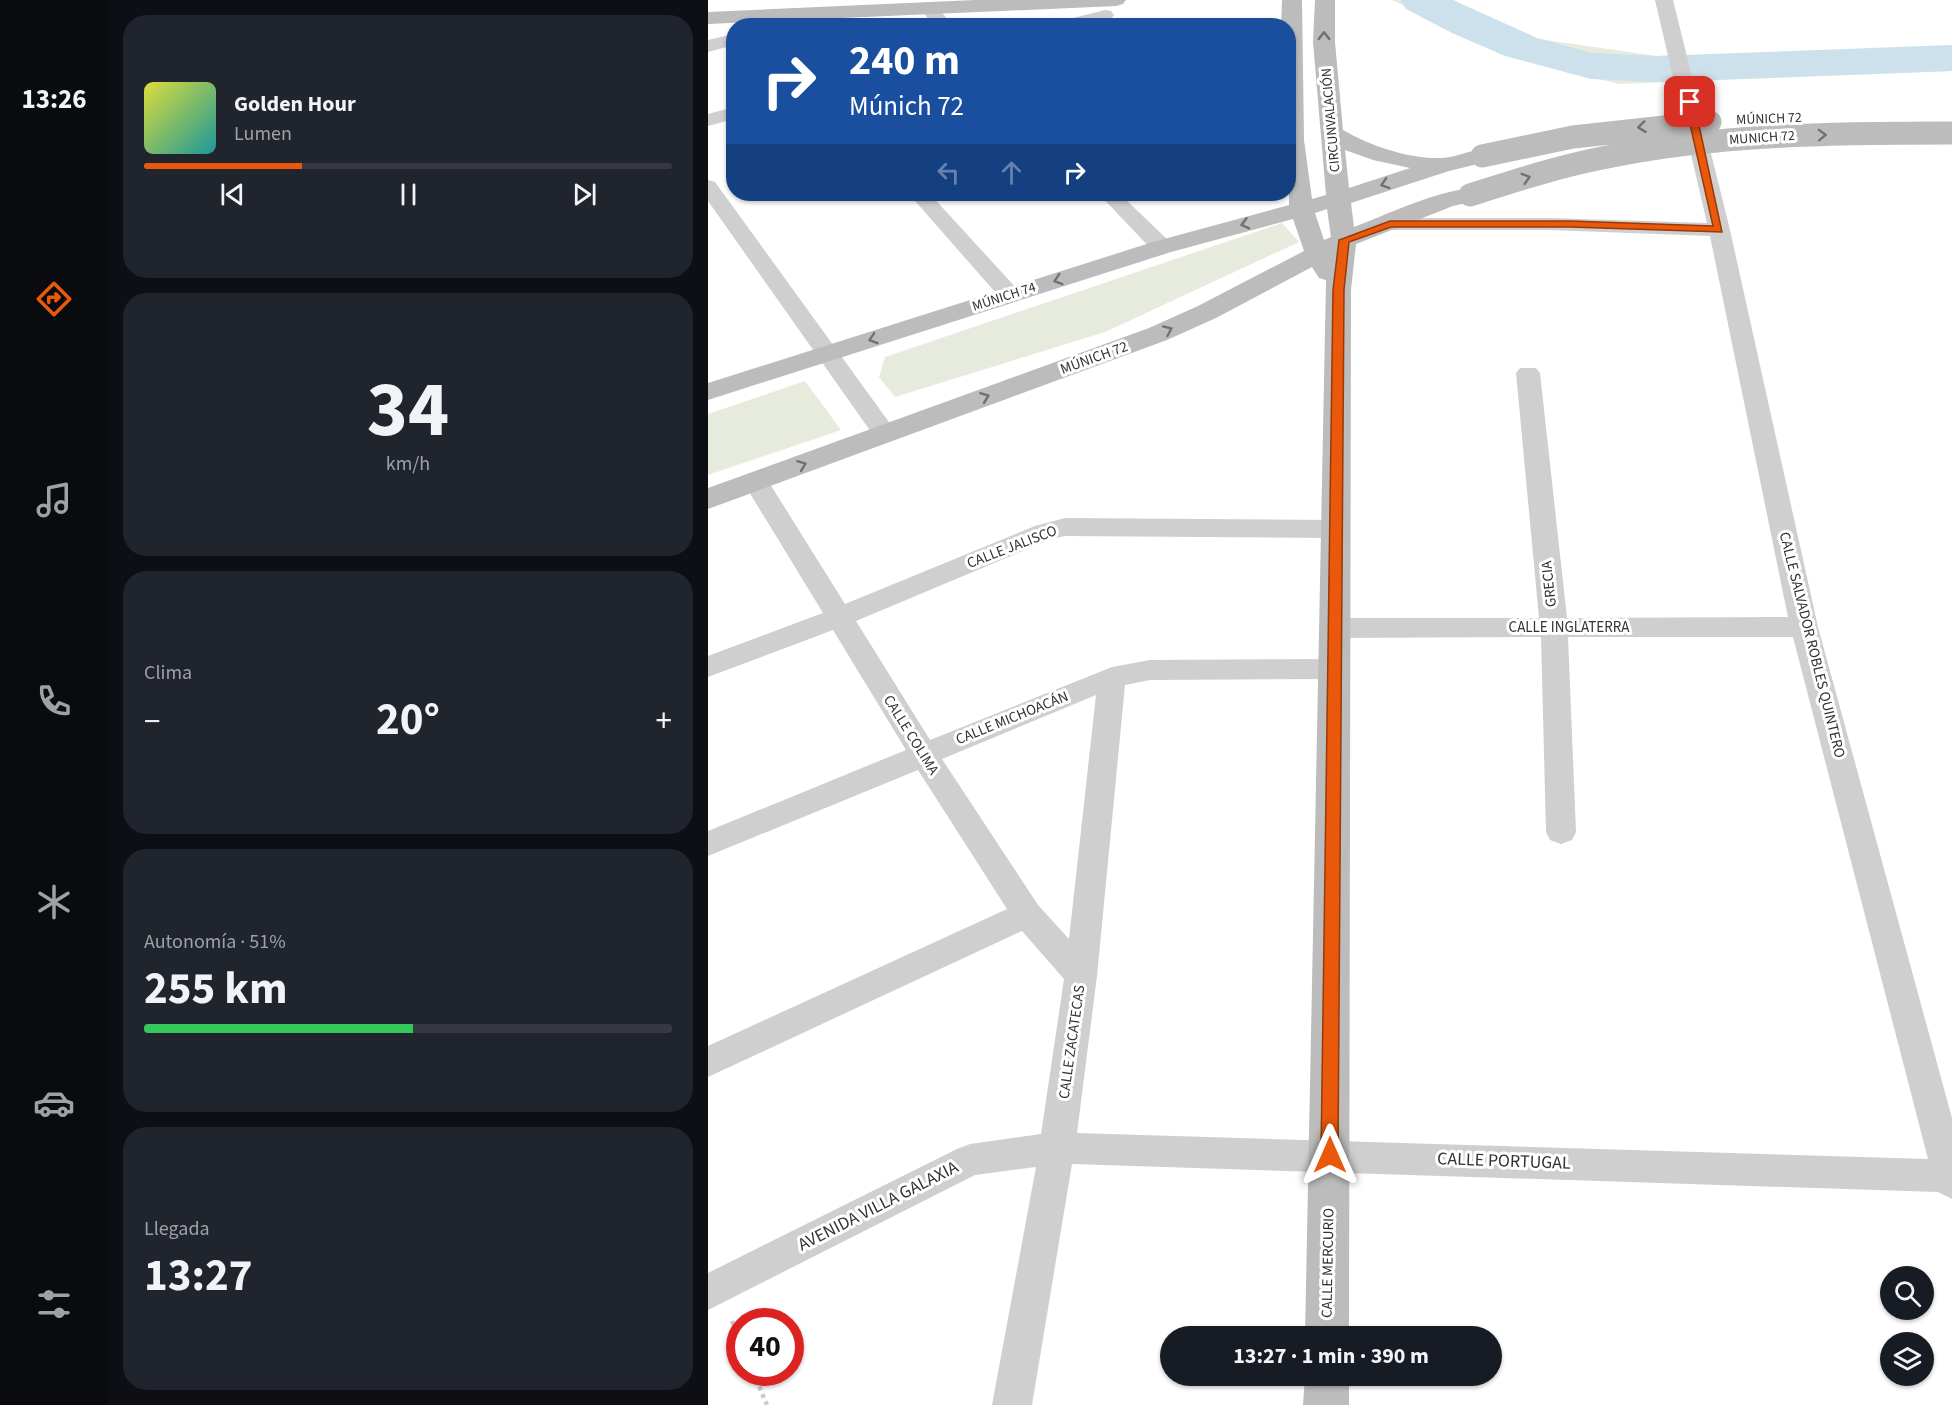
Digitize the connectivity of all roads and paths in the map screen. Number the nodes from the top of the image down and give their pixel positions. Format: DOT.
graph roads {
  1 [pos="1292,0"];
  2 [pos="1324,0"];
  3 [pos="1664,0"];
  4 [pos="928,8"];
  5 [pos="1111,10"];
  6 [pos="708,18"];
  7 [pos="789,18"];
  8 [pos="937,18"];
  9 [pos="1087,18"];
  10 [pos="1292,18"];
  11 [pos="726,19"];
  12 [pos="726,41"];
  13 [pos="708,46"];
  14 [pos="726,115"];
  15 [pos="1952,118"];
  16 [pos="708,120"];
  17 [pos="1952,133"];
  18 [pos="1333,134"];
  19 [pos="1442,165"];
  20 [pos="708,186"];
  21 [pos="1296,186"];
  22 [pos="1470,195"];
  23 [pos="1338,199"];
  24 [pos="925,201"];
  25 [pos="1116,201"];
  26 [pos="1302,208"];
  27 [pos="1390,224"];
  28 [pos="1719,230"];
  29 [pos="1344,240"];
  30 [pos="1162,247"];
  31 [pos="1316,253"];
  32 [pos="1338,290"];
  33 [pos="1010,295"];
  34 [pos="828,353"];
  35 [pos="1528,373"];
  36 [pos="708,392"];
  37 [pos="885,434"];
  38 [pos="756,482"];
  39 [pos="708,499"];
  40 [pos="1335,529"];
  41 [pos="838,618"];
  42 [pos="1554,627"];
  43 [pos="1804,627"];
  44 [pos="1335,628"];
  45 [pos="708,667"];
  46 [pos="1333,669"];
  47 [pos="1112,677"];
  48 [pos="923,754"];
  49 [pos="1561,832"];
  50 [pos="708,844"];
  51 [pos="1027,914"];
  52 [pos="1082,976"];
  53 [pos="708,1062"];
  54 [pos="1057,1148"];
  55 [pos="1330,1155"];
  56 [pos="1951,1179"];
  57 [pos="708,1292"];
  58 [pos="1327,1326"];
  59 [pos="759,1386"];
  60 [pos="1327,1386"];
  61 [pos="767,1405"];
  62 [pos="1012,1405"];
  63 [pos="1326,1405"];
  1 -- 10 [label="main road"];
  18 -- 2 [label="main road, CIRCUNVALACIÓN, one-way"];
  3 -- 28 [label="street, CALLE SALVADOR ROBLES QUINTERO"];
  4 -- 5 [label="main road"];
  4 -- 7 [label="main road"];
  4 -- 8 [label="street"];
  5 -- 9 [label="street"];
  6 -- 11 [label="main road"];
  12 -- 13 [label="street"];
  14 -- 16 [label="street"];
  15 -- 19 [label="main road, MÚNICH 72, one-way, bridge"];
  22 -- 17 [label="main road, MUNICH 72, one-way, bridge"];
  18 -- 19 [label="main road"];
  18 -- 23 [label="main road, CIRCUNVALACIÓN"];
  19 -- 23 [label="main road, one-way"];
  20 -- 34 [label="street"];
  21 -- 26 [label="main road"];
  22 -- 27 [label="main road, MÚNICH 72"];
  23 -- 26 [label="main road, MÚNICH 74"];
  23 -- 29 [label="main road, CIRCUNVALACIÓN"];
  24 -- 33 [label="street"];
  25 -- 30 [label="street"];
  26 -- 30 [label="main road, MÚNICH 74, one-way"];
  26 -- 31 [label="main road"];
  27 -- 28 [label="street"];
  27 -- 29 [label="main road, MÚNICH 72"];
  28 -- 43 [label="street, CALLE SALVADOR ROBLES QUINTERO"];
  29 -- 31 [label="main road, MÚNICH 72"];
  29 -- 32 [label="main road, CALLE MERCURIO"];
  30 -- 33 [label="main road, MÚNICH 74, one-way"];
  31 -- 32 [label="main road"];
  37 -- 31 [label="main road, MÚNICH 72, one-way"];
  32 -- 40 [label="main road, CALLE MERCURIO"];
  33 -- 34 [label="main road, MÚNICH 74, one-way"];
  34 -- 36 [label="main road, MÚNICH 74"];
  34 -- 37 [label="street"];
  35 -- 42 [label="street, GRECIA"];
  38 -- 37 [label="main road, MÚNICH 72, one-way"];
  38 -- 39 [label="main road, MÚNICH 72"];
  38 -- 41 [label="street, CALLE COLIMA"];
  40 -- 41 [label="street, CALLE JALISCO"];
  40 -- 44 [label="main road, CALLE MERCURIO"];
  41 -- 45 [label="street, CALLE JALISCO"];
  41 -- 48 [label="street, CALLE COLIMA"];
  42 -- 43 [label="street, CALLE INGLATERRA"];
  42 -- 44 [label="street, CALLE INGLATERRA"];
  42 -- 49 [label="street, GRECIA"];
  43 -- 56 [label="street, CALLE SALVADOR ROBLES QUINTERO"];
  44 -- 46 [label="main road, CALLE MERCURIO"];
  46 -- 47 [label="street, CALLE MICHOACÁN"];
  46 -- 55 [label="main road, CALLE MERCURIO"];
  47 -- 48 [label="street, CALLE MICHOACÁN"];
  47 -- 52 [label="street, CALLE ZACATECAS"];
  48 -- 50 [label="street, CALLE MICHOACÁN"];
  48 -- 51 [label="street, CALLE COLIMA"];
  51 -- 52 [label="street, CALLE COLIMA"];
  51 -- 53 [label="street"];
  52 -- 54 [label="street, CALLE ZACATECAS"];
  54 -- 55 [label="street, CALLE PORTUGAL"];
  54 -- 57 [label="street, AVENIDA VILLA GALAXIA"];
  54 -- 62 [label="street, CALLE ZACATECAS"];
  55 -- 56 [label="street, CALLE PORTUGAL"];
  55 -- 58 [label="main road, CALLE MERCURIO"];
  59 -- 61 [label="path"];
  60 -- 63 [label="main road"];
}
